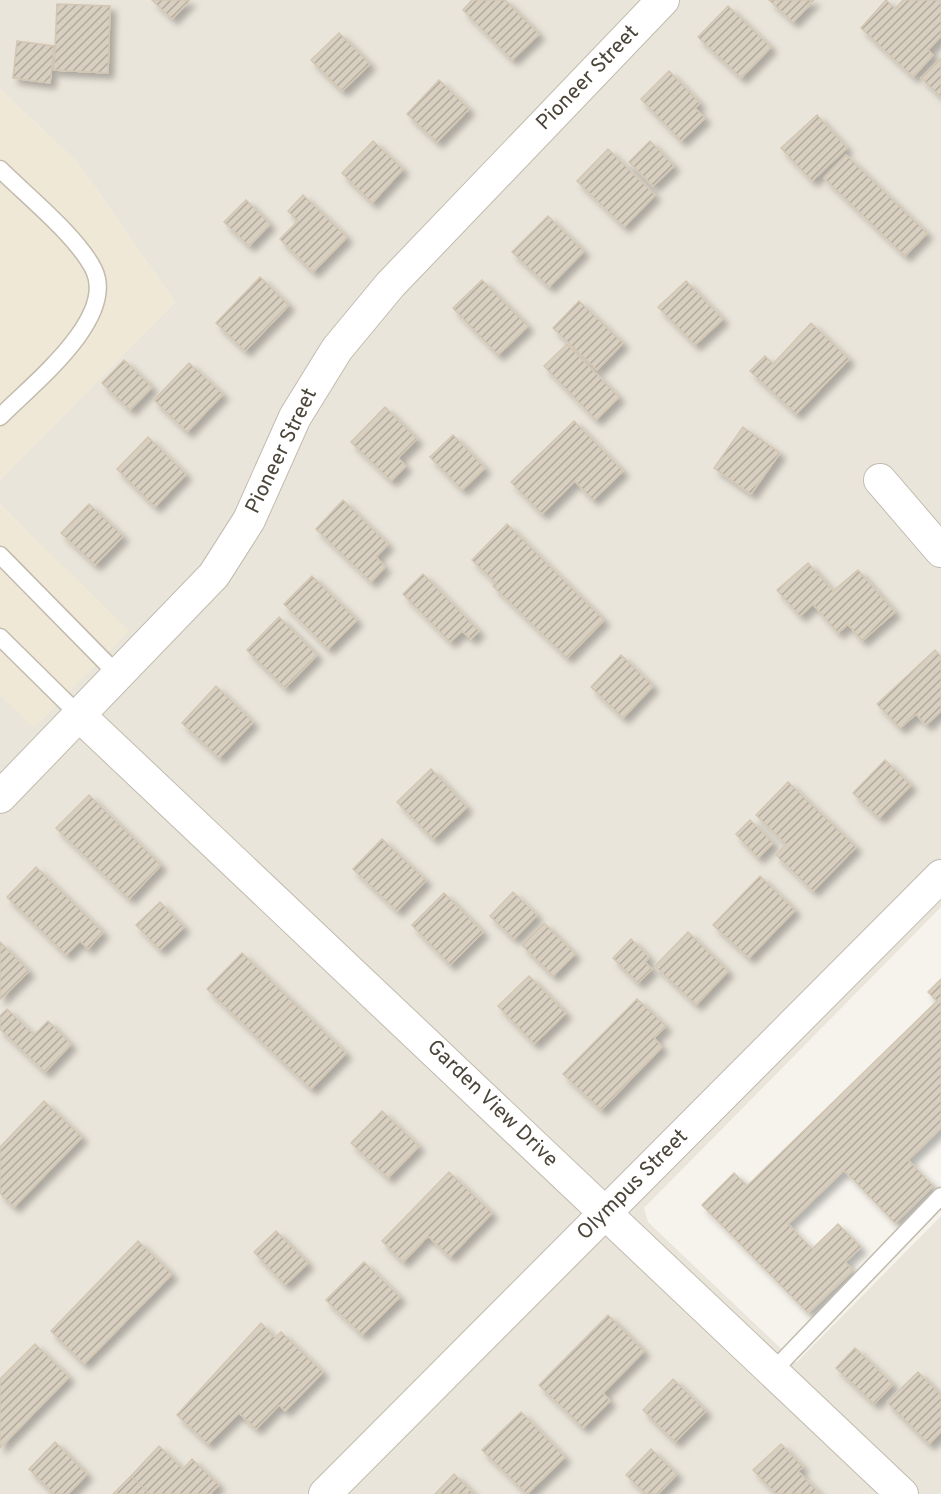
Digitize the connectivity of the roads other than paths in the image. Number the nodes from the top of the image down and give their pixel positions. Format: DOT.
graph roads {
  1 [pos="663,0"];
  2 [pos="0,169"];
  3 [pos="0,417"];
  4 [pos="880,480"];
  5 [pos="941,551"];
  6 [pos="0,555"];
  7 [pos="0,637"];
  8 [pos="119,676"];
  9 [pos="80,716"];
  10 [pos="0,797"];
  11 [pos="941,876"];
  12 [pos="941,1196"];
  13 [pos="606,1212"];
  14 [pos="772,1371"];
  15 [pos="325,1494"];
  16 [pos="902,1494"];
  1 -- 8 [label="street, Pioneer Street"];
  2 -- 3 [label="lane"];
  4 -- 5 [label="street"];
  6 -- 8 [label="lane"];
  7 -- 9 [label="lane"];
  8 -- 9 [label="street, Pioneer Street"];
  9 -- 10 [label="street, Pioneer Street"];
  9 -- 13 [label="street, Garden View Drive"];
  11 -- 13 [label="street, Olympus Street"];
  12 -- 14 [label="lane"];
  13 -- 14 [label="street, Garden View Drive"];
  13 -- 15 [label="street, Olympus Street"];
  14 -- 16 [label="street, Garden View Drive"];
}
